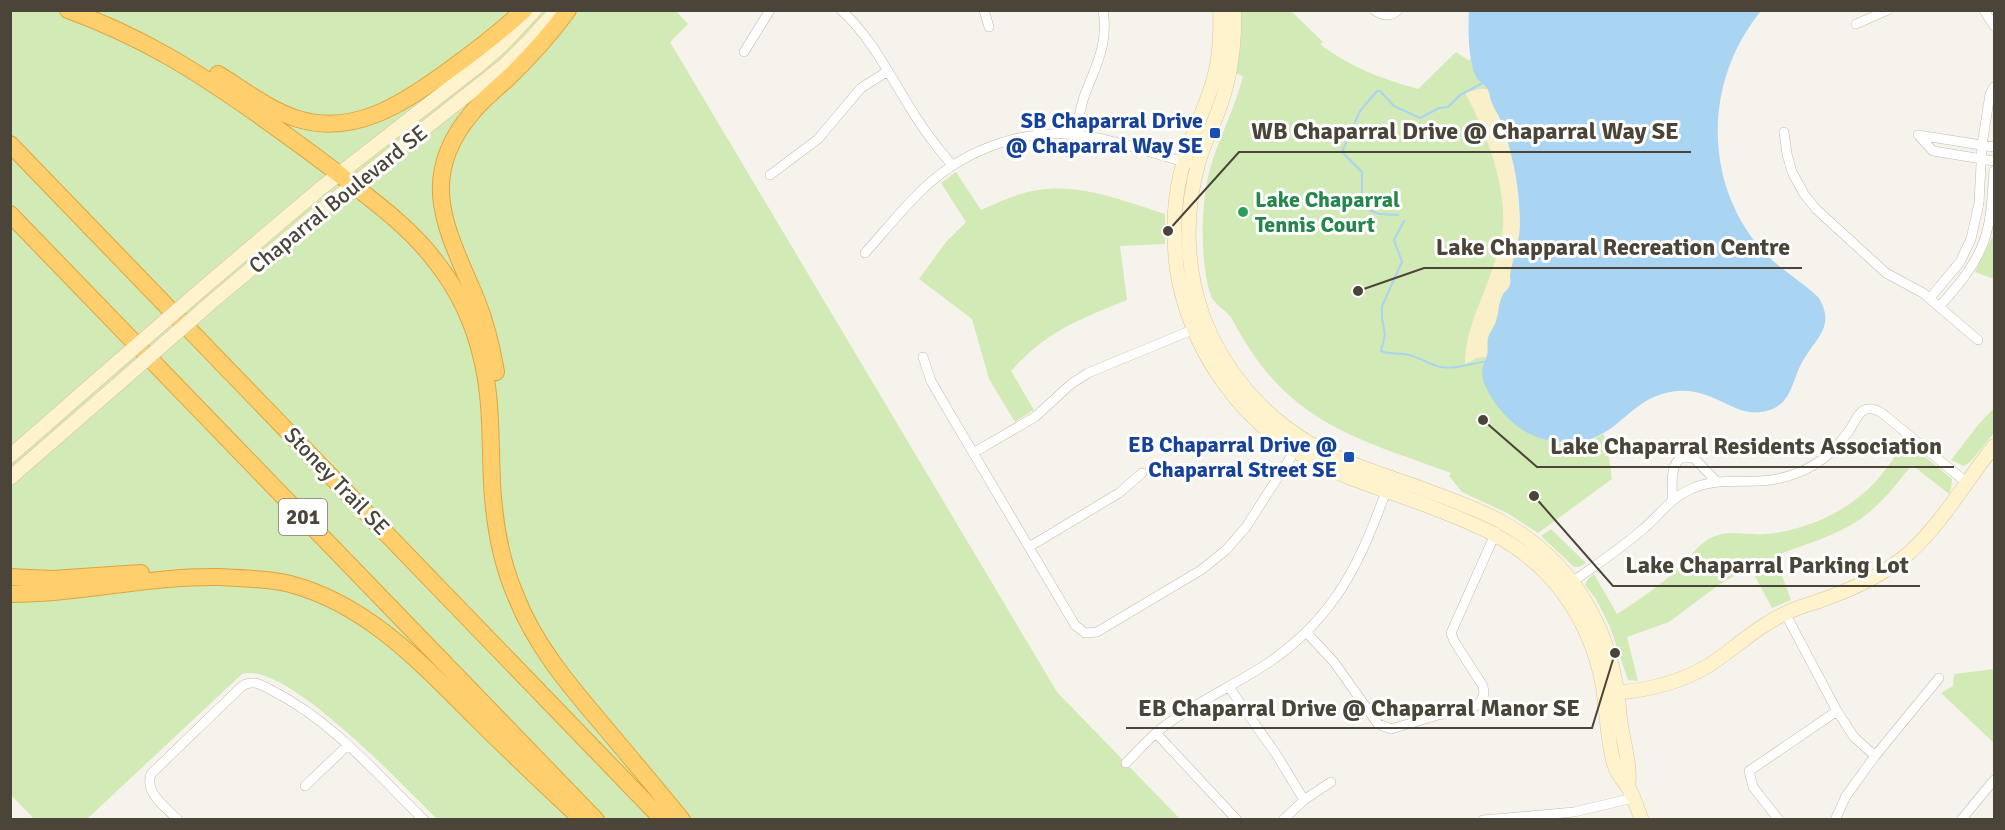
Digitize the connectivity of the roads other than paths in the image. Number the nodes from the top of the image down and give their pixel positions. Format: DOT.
graph roads {
  1 [pos="524,10"];
  2 [pos="535,10"];
  3 [pos="557,10"];
  4 [pos="568,10"];
  5 [pos="770,10"];
  6 [pos="841,10"];
  7 [pos="984,10"];
  8 [pos="1103,10"];
  9 [pos="1220,10"];
  10 [pos="1234,10"];
  11 [pos="1374,10"];
  12 [pos="1398,10"];
  13 [pos="1888,10"];
  14 [pos="1984,10"];
  15 [pos="68,11"];
  16 [pos="1856,24"];
  17 [pos="1995,26"];
  18 [pos="989,27"];
  19 [pos="744,52"];
  20 [pos="888,71"];
  21 [pos="1995,87"];
  22 [pos="1784,132"];
  23 [pos="1076,135"];
  24 [pos="10,144"];
  25 [pos="1982,145"];
  26 [pos="1995,147"];
  27 [pos="1981,159"];
  28 [pos="1995,161"];
  29 [pos="1191,164"];
  30 [pos="952,165"];
  31 [pos="1995,171"];
  32 [pos="339,174"];
  33 [pos="770,175"];
  34 [pos="352,184"];
  35 [pos="10,214"];
  36 [pos="865,253"];
  37 [pos="1930,298"];
  38 [pos="1939,307"];
  39 [pos="1200,326"];
  40 [pos="1978,340"];
  41 [pos="923,357"];
  42 [pos="1299,445"];
  43 [pos="1995,446"];
  44 [pos="973,453"];
  45 [pos="10,456"];
  46 [pos="1142,473"];
  47 [pos="10,478"];
  48 [pos="1717,482"];
  49 [pos="1966,482"];
  50 [pos="1389,484"];
  51 [pos="1672,501"];
  52 [pos="497,528"];
  53 [pos="1499,528"];
  54 [pos="1029,546"];
  55 [pos="10,577"];
  56 [pos="288,584"];
  57 [pos="1567,586"];
  58 [pos="10,594"];
  59 [pos="1785,614"];
  60 [pos="1306,632"];
  61 [pos="1939,678"];
  62 [pos="1229,687"];
  63 [pos="1611,693"];
  64 [pos="1837,711"];
  65 [pos="1156,733"];
  66 [pos="348,745"];
  67 [pos="1875,756"];
  68 [pos="1126,763"];
  69 [pos="1995,780"];
  70 [pos="1331,782"];
  71 [pos="305,786"];
  72 [pos="1630,793"];
  73 [pos="1304,800"];
  74 [pos="178,819"];
  75 [pos="424,819"];
  76 [pos="581,819"];
  77 [pos="596,819"];
  78 [pos="663,819"];
  79 [pos="682,819"];
  80 [pos="1237,819"];
  81 [pos="1282,819"];
  82 [pos="1483,819"];
  83 [pos="1642,819"];
  84 [pos="1779,819"];
  85 [pos="1835,819"];
  86 [pos="1961,819"];
  1 -- 15 [label="highway"];
  2 -- 32 [label="street, Chaparral Boulevard SE"];
  3 -- 34 [label="street, Chaparral Boulevard SE"];
  4 -- 52 [label="highway"];
  5 -- 19 [label="street"];
  6 -- 20 [label="street"];
  7 -- 18 [label="street"];
  8 -- 23 [label="street"];
  9 -- 29 [label="street"];
  10 -- 29 [label="street"];
  11 -- 12 [label="street"];
  13 -- 16 [label="street"];
  14 -- 17 [label="street"];
  15 -- 32 [label="highway"];
  20 -- 30 [label="street"];
  20 -- 33 [label="street"];
  21 -- 25 [label="street"];
  22 -- 37 [label="street"];
  23 -- 29 [label="street"];
  23 -- 30 [label="street"];
  24 -- 78 [label="highway, Stoney Trail SE / 201"];
  25 -- 26 [label="street"];
  25 -- 27 [label="street"];
  25 -- 27 [label="street"];
  27 -- 28 [label="street"];
  27 -- 37 [label="street"];
  29 -- 39 [label="street"];
  30 -- 36 [label="street"];
  31 -- 38 [label="street"];
  32 -- 34 [label="highway"];
  32 -- 45 [label="street, Chaparral Boulevard SE, bridge"];
  34 -- 47 [label="street, Chaparral Boulevard SE, bridge"];
  34 -- 52 [label="highway"];
  35 -- 77 [label="highway, 201"];
  37 -- 38 [label="street"];
  38 -- 40 [label="street"];
  39 -- 42 [label="street"];
  39 -- 44 [label="street"];
  41 -- 44 [label="street"];
  42 -- 50 [label="street"];
  42 -- 54 [label="street"];
  43 -- 49 [label="street"];
  44 -- 54 [label="street"];
  46 -- 54 [label="street"];
  48 -- 49 [label="street"];
  48 -- 51 [label="street"];
  48 -- 51 [label="street"];
  49 -- 59 [label="street"];
  50 -- 53 [label="street"];
  50 -- 60 [label="street"];
  51 -- 57 [label="street"];
  52 -- 79 [label="highway"];
  53 -- 57 [label="street"];
  53 -- 60 [label="street"];
  55 -- 56 [label="highway"];
  56 -- 58 [label="highway"];
  56 -- 76 [label="highway"];
  57 -- 63 [label="street"];
  59 -- 63 [label="street"];
  59 -- 64 [label="street"];
  60 -- 62 [label="street"];
  61 -- 67 [label="street"];
  62 -- 65 [label="street"];
  62 -- 73 [label="street"];
  63 -- 72 [label="street"];
  64 -- 67 [label="street"];
  64 -- 84 [label="street"];
  65 -- 68 [label="street"];
  65 -- 80 [label="street"];
  66 -- 71 [label="street"];
  66 -- 74 [label="street"];
  66 -- 75 [label="street"];
  67 -- 85 [label="street"];
  69 -- 86 [label="street"];
  70 -- 73 [label="street"];
  72 -- 82 [label="street"];
  72 -- 83 [label="street"];
  73 -- 81 [label="street"];
}
